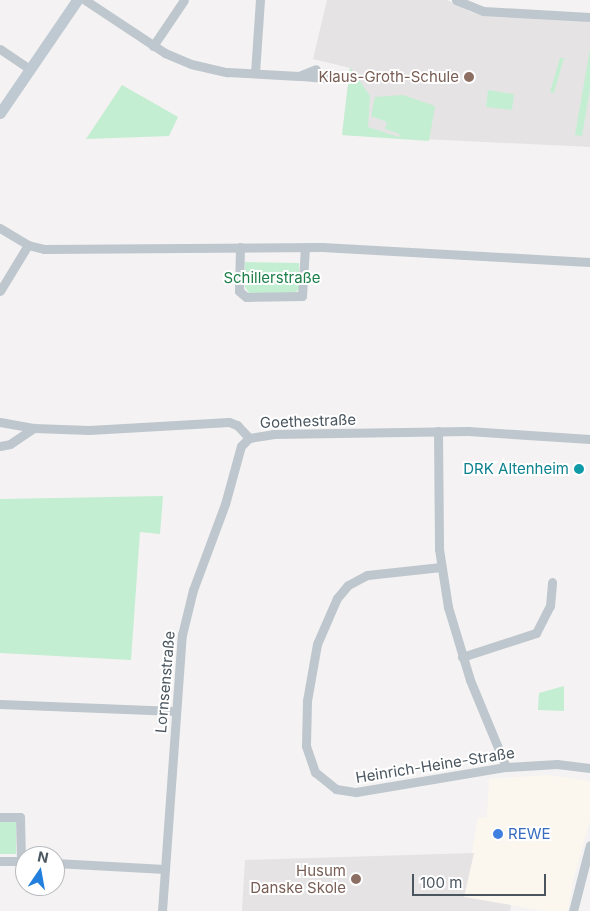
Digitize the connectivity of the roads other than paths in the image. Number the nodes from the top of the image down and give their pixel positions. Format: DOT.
graph roads {
  1 [pos="77,0"];
  2 [pos="85,0"];
  3 [pos="184,0"];
  4 [pos="260,0"];
  5 [pos="456,0"];
  6 [pos="590,17"];
  7 [pos="153,46"];
  8 [pos="0,49"];
  9 [pos="30,69"];
  10 [pos="316,69"];
  11 [pos="255,73"];
  12 [pos="299,76"];
  13 [pos="324,78"];
  14 [pos="0,113"];
  15 [pos="0,228"];
  16 [pos="28,245"];
  17 [pos="240,247"];
  18 [pos="306,247"];
  19 [pos="590,262"];
  20 [pos="0,291"];
  21 [pos="0,422"];
  22 [pos="34,428"];
  23 [pos="438,431"];
  24 [pos="249,438"];
  25 [pos="590,439"];
  26 [pos="0,446"];
  27 [pos="441,567"];
  28 [pos="552,582"];
  29 [pos="462,657"];
  30 [pos="0,704"];
  31 [pos="175,711"];
  32 [pos="506,767"];
  33 [pos="590,768"];
  34 [pos="0,817"];
  35 [pos="590,845"];
  36 [pos="22,846"];
  37 [pos="0,861"];
  38 [pos="15,861"];
  39 [pos="65,864"];
  40 [pos="165,869"];
  41 [pos="162,911"];
  42 [pos="574,911"];
  1 -- 9 [label="street"];
  2 -- 7 [label="street"];
  3 -- 7 [label="street"];
  4 -- 11 [label="street"];
  5 -- 6 [label="street"];
  7 -- 11 [label="street"];
  8 -- 9 [label="street"];
  9 -- 14 [label="street"];
  10 -- 12 [label="street"];
  11 -- 12 [label="street"];
  12 -- 13 [label="street"];
  15 -- 16 [label="street"];
  16 -- 17 [label="street"];
  16 -- 20 [label="street"];
  17 -- 18 [label="street"];
  17 -- 18 [label="street"];
  18 -- 19 [label="street"];
  21 -- 22 [label="street, Goethestraße"];
  22 -- 24 [label="street, Goethestraße"];
  22 -- 26 [label="street"];
  23 -- 24 [label="street, Goethestraße"];
  23 -- 25 [label="street, Goethestraße"];
  23 -- 27 [label="street"];
  24 -- 31 [label="street, Lornsenstraße"];
  27 -- 29 [label="street"];
  27 -- 32 [label="street, Heinrich-Heine-Straße"];
  28 -- 29 [label="street"];
  29 -- 32 [label="street"];
  30 -- 31 [label="street"];
  31 -- 40 [label="street, Lornsenstraße"];
  32 -- 33 [label="street, Heinrich-Heine-Straße"];
  34 -- 36 [label="street"];
  35 -- 42 [label="street"];
  37 -- 38 [label="street"];
  39 -- 40 [label="street"];
  40 -- 41 [label="street, Lornsenstraße"];
}
